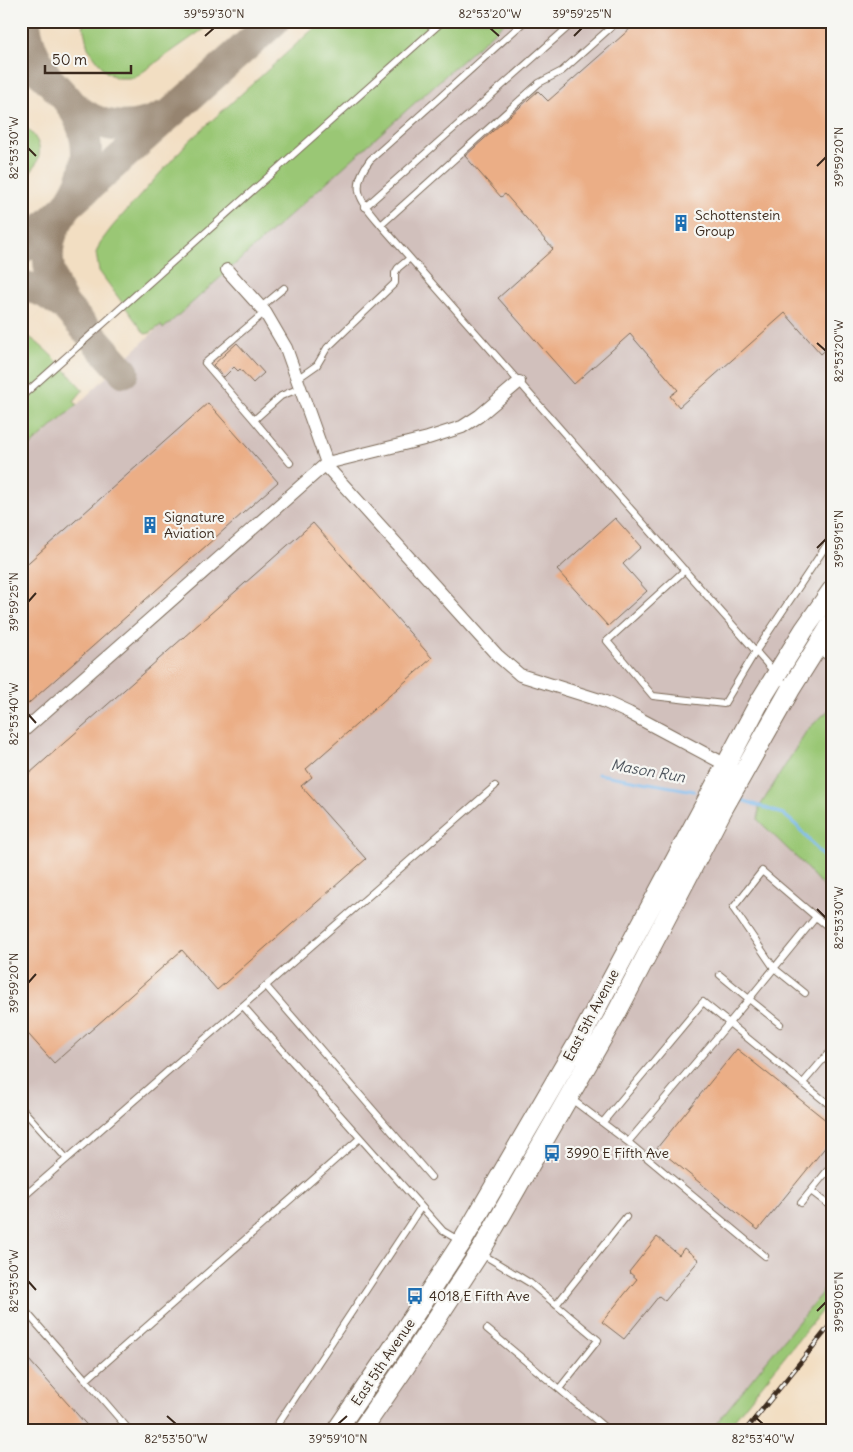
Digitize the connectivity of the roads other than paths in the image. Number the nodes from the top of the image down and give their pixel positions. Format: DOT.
graph roads {
  1 [pos="442,21"];
  2 [pos="525,21"];
  3 [pos="576,21"];
  4 [pos="618,21"];
  5 [pos="365,207"];
  6 [pos="381,225"];
  7 [pos="410,258"];
  8 [pos="227,270"];
  9 [pos="284,288"];
  10 [pos="263,309"];
  11 [pos="519,382"];
  12 [pos="299,383"];
  13 [pos="21,397"];
  14 [pos="254,420"];
  15 [pos="290,463"];
  16 [pos="327,464"];
  17 [pos="832,537"];
  18 [pos="685,570"];
  19 [pos="832,590"];
  20 [pos="832,624"];
  21 [pos="816,649"];
  22 [pos="756,651"];
  23 [pos="832,660"];
  24 [pos="776,674"];
  25 [pos="790,690"];
  26 [pos="21,733"];
  27 [pos="726,764"];
  28 [pos="743,773"];
  29 [pos="495,786"];
  30 [pos="816,917"];
  31 [pos="832,930"];
  32 [pos="774,968"];
  33 [pos="720,975"];
  34 [pos="266,986"];
  35 [pos="805,993"];
  36 [pos="749,999"];
  37 [pos="243,1006"];
  38 [pos="729,1023"];
  39 [pos="780,1024"];
  40 [pos="832,1048"];
  41 [pos="803,1083"];
  42 [pos="569,1097"];
  43 [pos="832,1107"];
  44 [pos="24,1111"];
  45 [pos="603,1122"];
  46 [pos="360,1138"];
  47 [pos="628,1142"];
  48 [pos="67,1159"];
  49 [pos="832,1165"];
  50 [pos="431,1177"];
  51 [pos="811,1191"];
  52 [pos="21,1199"];
  53 [pos="801,1202"];
  54 [pos="831,1206"];
  55 [pos="421,1207"];
  56 [pos="626,1217"];
  57 [pos="471,1247"];
  58 [pos="765,1256"];
  59 [pos="556,1305"];
  60 [pos="21,1306"];
  61 [pos="487,1330"];
  62 [pos="86,1380"];
  63 [pos="559,1389"];
  64 [pos="130,1431"];
  65 [pos="273,1431"];
  66 [pos="336,1431"];
  67 [pos="361,1431"];
  68 [pos="609,1431"];
  1 -- 13 [label="lane"];
  2 -- 5 [label="lane"];
  3 -- 5 [label="lane"];
  4 -- 6 [label="lane"];
  5 -- 6 [label="lane"];
  6 -- 7 [label="lane"];
  7 -- 11 [label="lane"];
  7 -- 12 [label="lane"];
  8 -- 10 [label="street"];
  9 -- 10 [label="lane"];
  10 -- 12 [label="street"];
  10 -- 14 [label="lane"];
  11 -- 16 [label="street"];
  11 -- 18 [label="lane"];
  12 -- 14 [label="lane"];
  12 -- 16 [label="street"];
  14 -- 15 [label="lane"];
  16 -- 26 [label="street"];
  16 -- 27 [label="street"];
  17 -- 22 [label="lane"];
  18 -- 22 [label="lane"];
  18 -- 22 [label="lane"];
  19 -- 24 [label="main road, East 5th Avenue"];
  20 -- 21 [label="main road, East 5th Avenue"];
  21 -- 23 [label="lane"];
  21 -- 25 [label="main road, East 5th Avenue"];
  22 -- 24 [label="lane"];
  24 -- 25 [label="lane"];
  24 -- 27 [label="main road, East 5th Avenue"];
  25 -- 28 [label="main road, East 5th Avenue"];
  27 -- 28 [label="street"];
  27 -- 57 [label="main road, East 5th Avenue"];
  28 -- 42 [label="main road, East 5th Avenue"];
  29 -- 34 [label="lane"];
  30 -- 31 [label="lane"];
  30 -- 32 [label="lane"];
  30 -- 32 [label="lane"];
  32 -- 35 [label="lane"];
  32 -- 36 [label="lane"];
  33 -- 36 [label="lane"];
  34 -- 37 [label="lane"];
  34 -- 50 [label="lane"];
  36 -- 38 [label="lane"];
  36 -- 39 [label="lane"];
  37 -- 46 [label="lane"];
  37 -- 48 [label="lane"];
  38 -- 41 [label="lane"];
  38 -- 45 [label="lane"];
  38 -- 47 [label="lane"];
  40 -- 41 [label="lane"];
  41 -- 43 [label="lane"];
  42 -- 45 [label="lane"];
  42 -- 57 [label="main road, East 5th Avenue"];
  44 -- 48 [label="lane"];
  45 -- 47 [label="lane"];
  46 -- 55 [label="lane"];
  46 -- 62 [label="lane"];
  47 -- 58 [label="lane"];
  48 -- 52 [label="lane"];
  49 -- 51 [label="lane"];
  51 -- 53 [label="lane"];
  51 -- 54 [label="lane"];
  55 -- 57 [label="lane"];
  55 -- 65 [label="lane"];
  56 -- 59 [label="lane"];
  57 -- 59 [label="lane"];
  57 -- 66 [label="main road, East 5th Avenue"];
  57 -- 67 [label="main road, East 5th Avenue"];
  59 -- 63 [label="lane"];
  60 -- 62 [label="lane"];
  61 -- 63 [label="lane"];
  62 -- 64 [label="lane"];
  63 -- 68 [label="lane"];
}
